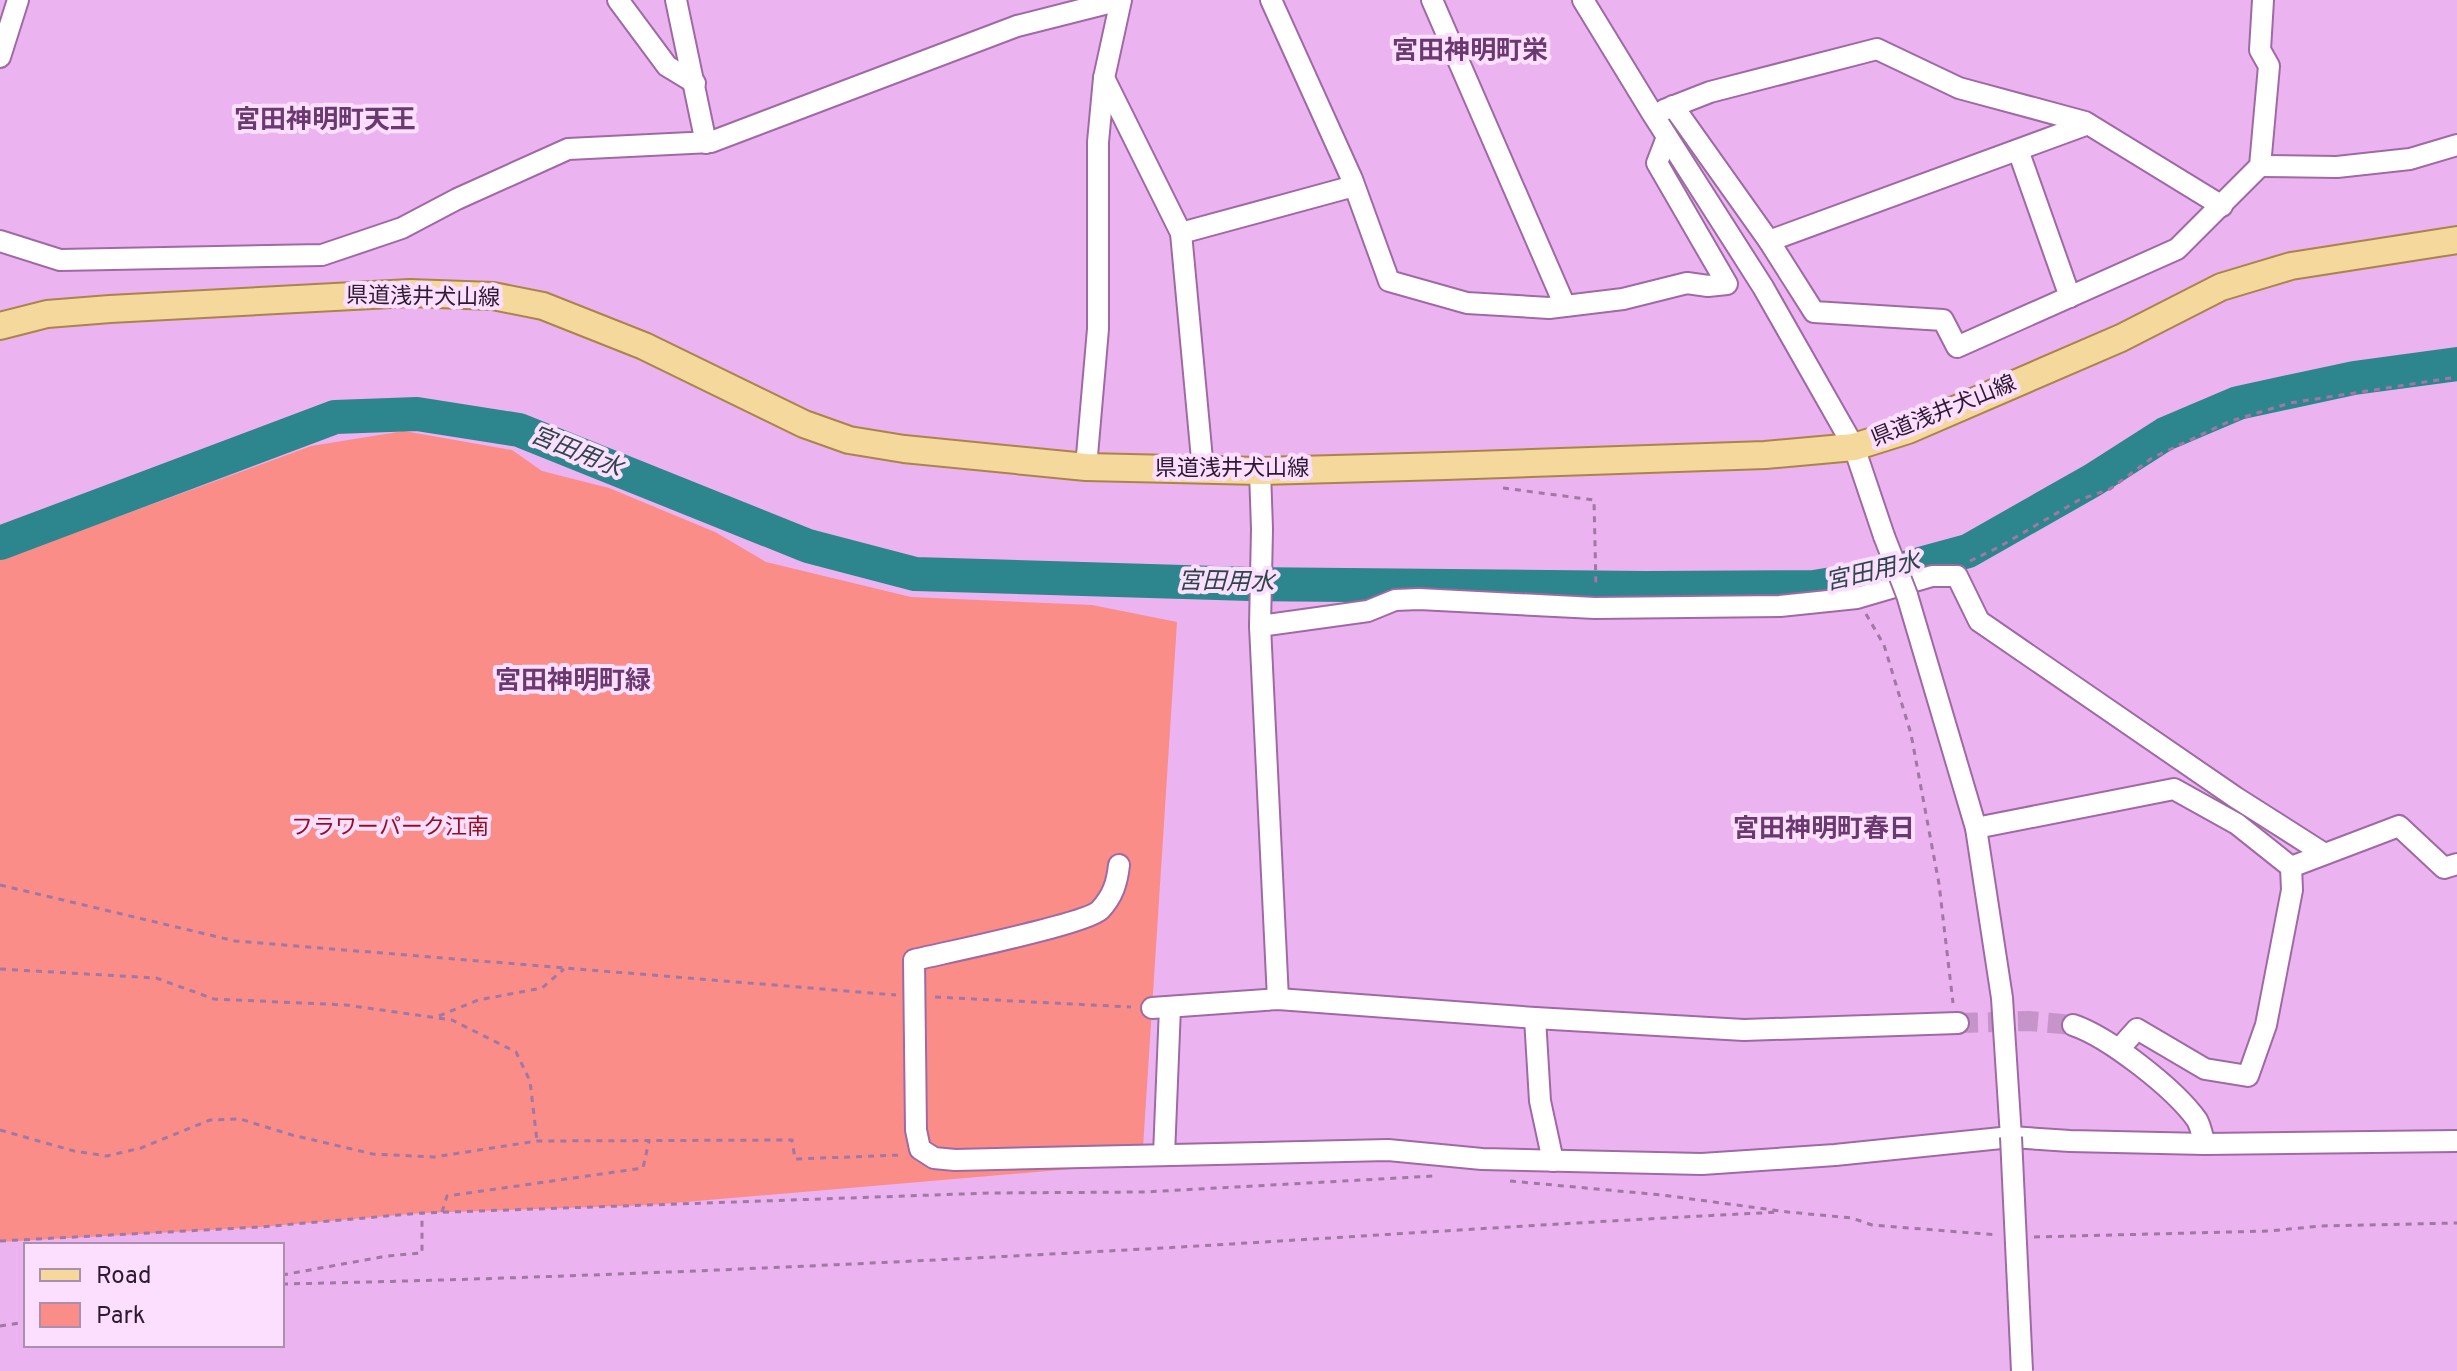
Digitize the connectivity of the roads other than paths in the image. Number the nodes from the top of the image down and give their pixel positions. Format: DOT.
graph roads {
  1 [pos="18,0"];
  2 [pos="618,0"];
  3 [pos="676,0"];
  4 [pos="1120,0"];
  5 [pos="1271,0"];
  6 [pos="1432,0"];
  7 [pos="1583,0"];
  8 [pos="2263,0"];
  9 [pos="0,57"];
  10 [pos="1104,78"];
  11 [pos="695,83"];
  12 [pos="1673,106"];
  13 [pos="1653,114"];
  14 [pos="2088,124"];
  15 [pos="1667,137"];
  16 [pos="706,143"];
  17 [pos="2457,145"];
  18 [pos="2018,150"];
  19 [pos="2260,166"];
  20 [pos="1354,186"];
  21 [pos="2222,206"];
  22 [pos="1181,233"];
  23 [pos="2457,240"];
  24 [pos="0,241"];
  25 [pos="1769,241"];
  26 [pos="2070,297"];
  27 [pos="1565,306"];
  28 [pos="0,326"];
  29 [pos="1854,447"];
  30 [pos="1086,467"];
  31 [pos="1203,470"];
  32 [pos="1260,471"];
  33 [pos="1260,626"];
  34 [pos="1976,828"];
  35 [pos="2323,853"];
  36 [pos="2457,864"];
  37 [pos="1119,865"];
  38 [pos="2291,867"];
  39 [pos="1278,999"];
  40 [pos="1535,1018"];
  41 [pos="1956,1022"];
  42 [pos="2073,1025"];
  43 [pos="2119,1049"];
  44 [pos="2011,1137"];
  45 [pos="2457,1141"];
  46 [pos="2205,1144"];
  47 [pos="1164,1155"];
  48 [pos="1553,1161"];
  49 [pos="2022,1371"];
  1 -- 9 [label="street"];
  2 -- 11 [label="street"];
  3 -- 11 [label="street"];
  4 -- 10 [label="street"];
  4 -- 16 [label="street"];
  5 -- 20 [label="street"];
  6 -- 27 [label="street"];
  7 -- 13 [label="street"];
  8 -- 19 [label="street"];
  10 -- 22 [label="street"];
  10 -- 30 [label="street"];
  11 -- 16 [label="street"];
  12 -- 13 [label="street"];
  12 -- 14 [label="street"];
  12 -- 25 [label="street"];
  13 -- 15 [label="street"];
  14 -- 18 [label="street"];
  14 -- 21 [label="street"];
  15 -- 27 [label="street"];
  15 -- 29 [label="street"];
  16 -- 24 [label="street"];
  17 -- 19 [label="street"];
  18 -- 25 [label="street"];
  18 -- 26 [label="street"];
  19 -- 21 [label="street"];
  20 -- 22 [label="street"];
  20 -- 27 [label="street"];
  21 -- 26 [label="street"];
  22 -- 31 [label="street"];
  23 -- 29 [label="main road, 県道浅井犬山線"];
  25 -- 26 [label="street"];
  28 -- 30 [label="main road, 県道浅井犬山線"];
  29 -- 32 [label="main road, 県道浅井犬山線"];
  29 -- 34 [label="street, bridge"];
  30 -- 31 [label="main road, 県道浅井犬山線"];
  31 -- 32 [label="main road, 県道浅井犬山線"];
  32 -- 33 [label="street"];
  33 -- 35 [label="street"];
  33 -- 39 [label="street"];
  34 -- 38 [label="street"];
  34 -- 44 [label="street"];
  35 -- 36 [label="street"];
  35 -- 38 [label="street"];
  37 -- 47 [label="street"];
  38 -- 43 [label="street"];
  39 -- 40 [label="street"];
  39 -- 47 [label="street"];
  40 -- 41 [label="street"];
  40 -- 48 [label="street"];
  42 -- 43 [label="street"];
  43 -- 46 [label="street"];
  44 -- 46 [label="street"];
  44 -- 48 [label="street"];
  44 -- 49 [label="street, bridge"];
  45 -- 46 [label="street"];
  47 -- 48 [label="street"];
}
